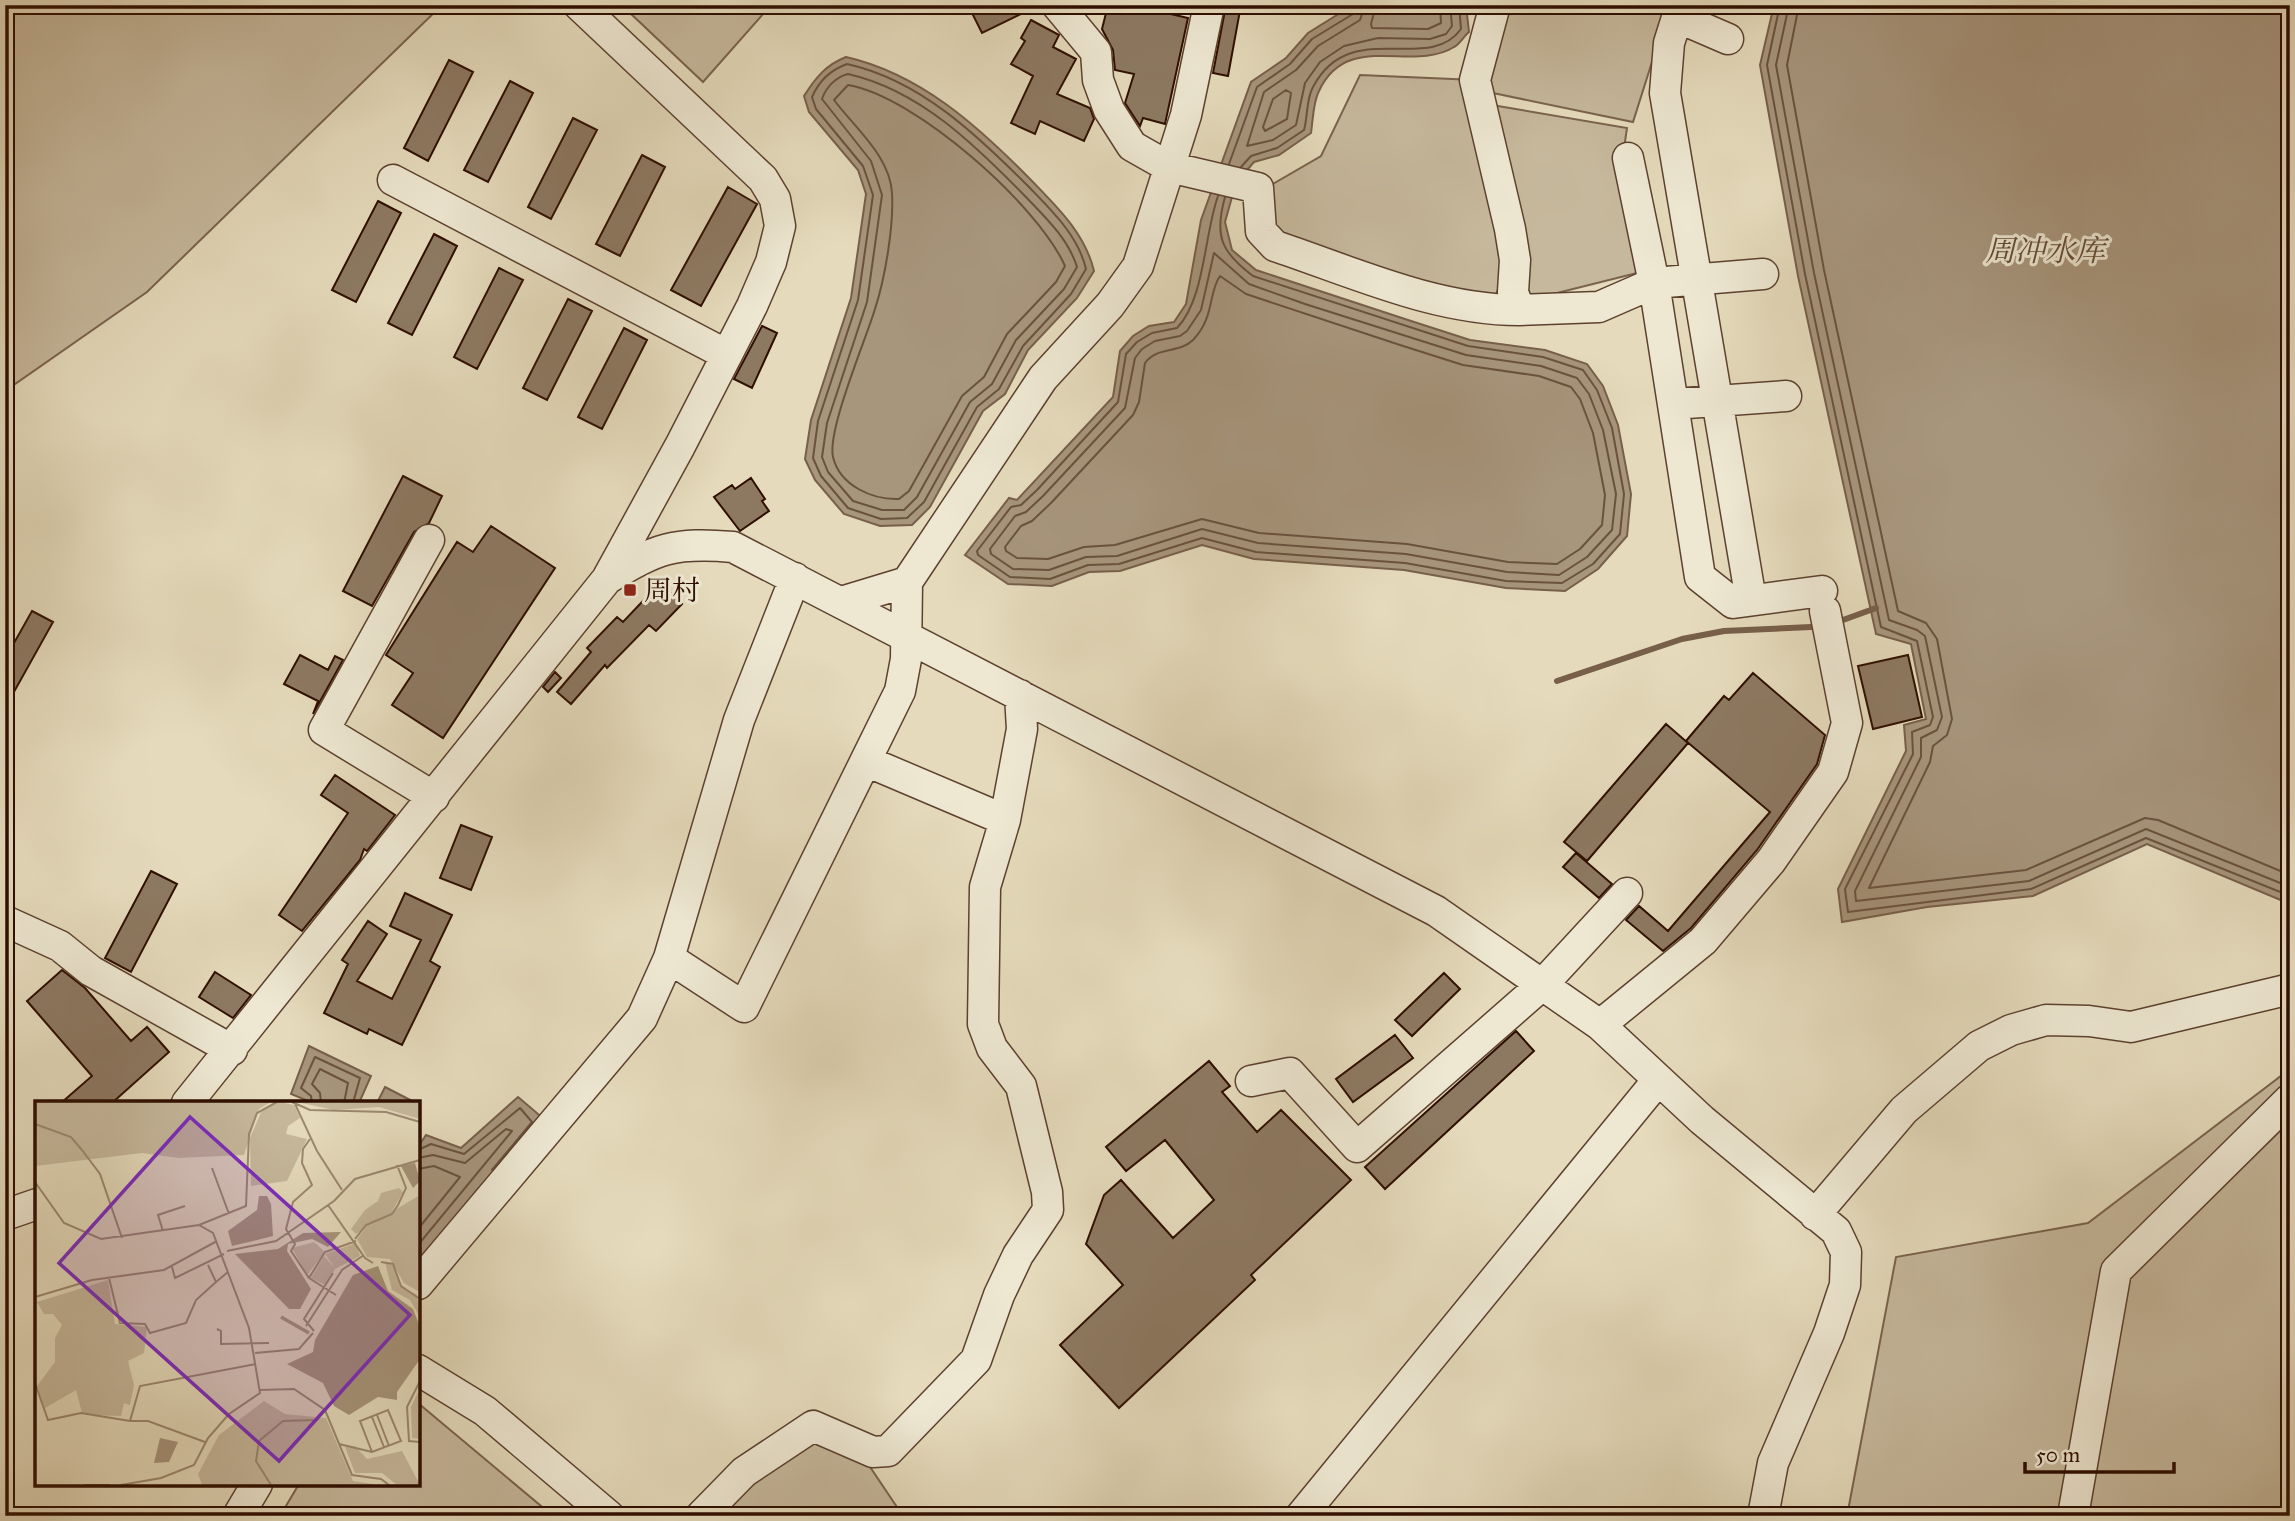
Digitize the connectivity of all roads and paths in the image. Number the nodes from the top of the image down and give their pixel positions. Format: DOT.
graph roads {
  1 [pos="579,5"];
  2 [pos="1057,5"];
  3 [pos="1209,5"];
  4 [pos="1495,5"];
  5 [pos="1679,11"];
  6 [pos="1728,39"];
  7 [pos="1628,158"];
  8 [pos="1169,167"];
  9 [pos="393,180"];
  10 [pos="1763,274"];
  11 [pos="1696,279"];
  12 [pos="1654,283"];
  13 [pos="1519,310"];
  14 [pos="727,355"];
  15 [pos="1786,396"];
  16 [pos="1717,402"];
  17 [pos="1673,404"];
  18 [pos="429,540"];
  19 [pos="795,578"];
  20 [pos="607,579"];
  21 [pos="907,582"];
  22 [pos="1751,600"];
  23 [pos="841,602"];
  24 [pos="905,635"];
  25 [pos="1020,695"];
  26 [pos="866,761"];
  27 [pos="434,797"];
  28 [pos="1005,820"];
  29 [pos="1627,893"];
  30 [pos="5,921"];
  31 [pos="669,958"];
  32 [pos="1542,985"];
  33 [pos="2290,989"];
  34 [pos="1600,1025"];
  35 [pos="232,1050"];
  36 [pos="1658,1080"];
  37 [pos="1251,1082"];
  38 [pos="2290,1099"];
  39 [pos="189,1101"];
  40 [pos="35,1205"];
  41 [pos="5,1215"];
  42 [pos="1815,1215"];
  43 [pos="420,1282"];
  44 [pos="420,1371"];
  45 [pos="256,1486"];
  46 [pos="238,1516"];
  47 [pos="609,1516"];
  48 [pos="701,1516"];
  49 [pos="1301,1516"];
  50 [pos="1763,1516"];
  51 [pos="2078,1516"];
  1 -- 14 [label="street"];
  2 -- 8 [label="street"];
  3 -- 8 [label="street"];
  4 -- 13 [label="street"];
  5 -- 6 [label="street"];
  5 -- 11 [label="street"];
  7 -- 12 [label="street"];
  8 -- 13 [label="street"];
  8 -- 21 [label="street"];
  9 -- 14 [label="street"];
  10 -- 11 [label="street"];
  11 -- 12 [label="street"];
  11 -- 16 [label="street"];
  12 -- 13 [label="street"];
  12 -- 17 [label="street"];
  14 -- 20 [label="street"];
  15 -- 16 [label="street"];
  16 -- 17 [label="street"];
  16 -- 22 [label="street"];
  17 -- 22 [label="street"];
  18 -- 27 [label="street"];
  19 -- 20 [label="street"];
  19 -- 23 [label="street"];
  19 -- 31 [label="street"];
  20 -- 27 [label="street"];
  21 -- 23 [label="street"];
  21 -- 24 [label="street"];
  22 -- 34 [label="street"];
  23 -- 24 [label="street"];
  24 -- 25 [label="street"];
  24 -- 26 [label="street"];
  25 -- 28 [label="street"];
  25 -- 32 [label="street"];
  26 -- 28 [label="street"];
  26 -- 31 [label="street"];
  27 -- 35 [label="street"];
  28 -- 48 [label="street"];
  29 -- 32 [label="street"];
  30 -- 35 [label="street"];
  31 -- 43 [label="street"];
  32 -- 34 [label="street"];
  32 -- 37 [label="street"];
  33 -- 42 [label="street"];
  34 -- 36 [label="street"];
  35 -- 39 [label="street"];
  36 -- 42 [label="street"];
  36 -- 49 [label="street"];
  38 -- 51 [label="street"];
  40 -- 41 [label="street"];
  42 -- 50 [label="street"];
  44 -- 47 [label="street"];
  45 -- 46 [label="street"];
}
